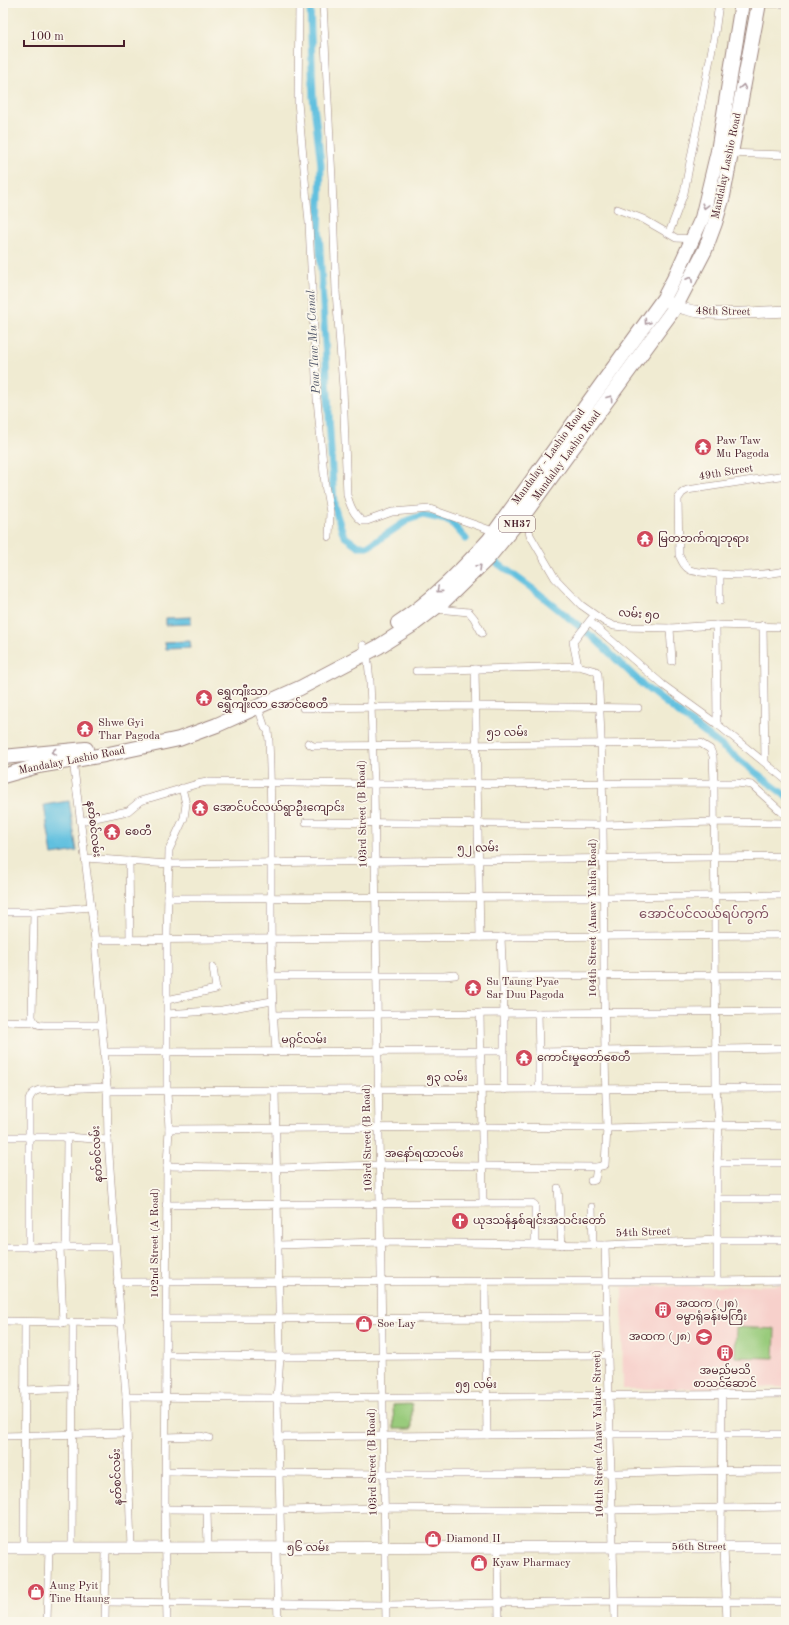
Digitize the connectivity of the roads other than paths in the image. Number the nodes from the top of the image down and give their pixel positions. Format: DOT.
graph roads {
  1 [pos="299,3"];
  2 [pos="323,3"];
  3 [pos="719,3"];
  4 [pos="742,3"];
  5 [pos="759,4"];
  6 [pos="782,4"];
  7 [pos="735,49"];
  8 [pos="750,50"];
  9 [pos="725,153"];
  10 [pos="786,155"];
  11 [pos="710,182"];
  12 [pos="725,186"];
  13 [pos="617,209"];
  14 [pos="669,233"];
  15 [pos="693,239"];
  16 [pos="686,254"];
  17 [pos="698,262"];
  18 [pos="664,298"];
  19 [pos="676,306"];
  20 [pos="786,311"];
  21 [pos="786,475"];
  22 [pos="525,513"];
  23 [pos="500,535"];
  24 [pos="328,538"];
  25 [pos="786,571"];
  26 [pos="720,574"];
  27 [pos="720,601"];
  28 [pos="434,609"];
  29 [pos="595,615"];
  30 [pos="590,622"];
  31 [pos="716,625"];
  32 [pos="763,625"];
  33 [pos="786,627"];
  34 [pos="670,628"];
  35 [pos="482,633"];
  36 [pos="365,649"];
  37 [pos="672,662"];
  38 [pos="578,666"];
  39 [pos="475,670"];
  40 [pos="416,671"];
  41 [pos="476,706"];
  42 [pos="258,707"];
  43 [pos="303,708"];
  44 [pos="600,708"];
  45 [pos="638,708"];
  46 [pos="371,709"];
  47 [pos="717,724"];
  48 [pos="308,743"];
  49 [pos="373,744"];
  50 [pos="476,744"];
  51 [pos="601,744"];
  52 [pos="3,757"];
  53 [pos="73,760"];
  54 [pos="765,762"];
  55 [pos="3,776"];
  56 [pos="786,780"];
  57 [pos="478,783"];
  58 [pos="602,783"];
  59 [pos="714,783"];
  60 [pos="271,784"];
  61 [pos="374,784"];
  62 [pos="182,788"];
  63 [pos="786,816"];
  64 [pos="81,821"];
  65 [pos="306,822"];
  66 [pos="374,822"];
  67 [pos="714,822"];
  68 [pos="478,823"];
  69 [pos="786,823"];
  70 [pos="604,825"];
  71 [pos="786,856"];
  72 [pos="714,857"];
  73 [pos="85,858"];
  74 [pos="603,859"];
  75 [pos="479,860"];
  76 [pos="129,861"];
  77 [pos="376,861"];
  78 [pos="272,863"];
  79 [pos="169,864"];
  80 [pos="592,874"];
  81 [pos="603,876"];
  82 [pos="786,895"];
  83 [pos="376,896"];
  84 [pos="715,896"];
  85 [pos="270,897"];
  86 [pos="479,897"];
  87 [pos="603,897"];
  88 [pos="168,898"];
  89 [pos="91,907"];
  90 [pos="3,912"];
  91 [pos="34,912"];
  92 [pos="715,935"];
  93 [pos="786,935"];
  94 [pos="604,936"];
  95 [pos="480,937"];
  96 [pos="501,937"];
  97 [pos="376,938"];
  98 [pos="167,939"];
  99 [pos="270,939"];
  100 [pos="95,940"];
  101 [pos="130,940"];
  102 [pos="213,967"];
  103 [pos="786,974"];
  104 [pos="376,975"];
  105 [pos="455,975"];
  106 [pos="715,975"];
  107 [pos="272,976"];
  108 [pos="503,976"];
  109 [pos="604,977"];
  110 [pos="167,1000"];
  111 [pos="272,1001"];
  112 [pos="786,1011"];
  113 [pos="716,1012"];
  114 [pos="480,1013"];
  115 [pos="504,1013"];
  116 [pos="538,1013"];
  117 [pos="605,1013"];
  118 [pos="167,1014"];
  119 [pos="377,1014"];
  120 [pos="273,1015"];
  121 [pos="3,1021"];
  122 [pos="34,1022"];
  123 [pos="102,1024"];
  124 [pos="786,1048"];
  125 [pos="605,1050"];
  126 [pos="716,1050"];
  127 [pos="276,1051"];
  128 [pos="480,1051"];
  129 [pos="503,1051"];
  130 [pos="105,1052"];
  131 [pos="167,1052"];
  132 [pos="377,1052"];
  133 [pos="539,1052"];
  134 [pos="716,1088"];
  135 [pos="786,1088"];
  136 [pos="107,1089"];
  137 [pos="481,1089"];
  138 [pos="539,1089"];
  139 [pos="606,1089"];
  140 [pos="275,1090"];
  141 [pos="378,1090"];
  142 [pos="504,1090"];
  143 [pos="167,1091"];
  144 [pos="719,1125"];
  145 [pos="786,1126"];
  146 [pos="379,1127"];
  147 [pos="482,1127"];
  148 [pos="277,1128"];
  149 [pos="607,1128"];
  150 [pos="169,1129"];
  151 [pos="67,1137"];
  152 [pos="3,1138"];
  153 [pos="30,1138"];
  154 [pos="108,1140"];
  155 [pos="607,1162"];
  156 [pos="717,1163"];
  157 [pos="786,1163"];
  158 [pos="379,1165"];
  159 [pos="482,1165"];
  160 [pos="167,1166"];
  161 [pos="597,1167"];
  162 [pos="276,1168"];
  163 [pos="591,1181"];
  164 [pos="558,1188"];
  165 [pos="717,1199"];
  166 [pos="786,1199"];
  167 [pos="483,1203"];
  168 [pos="380,1204"];
  169 [pos="276,1205"];
  170 [pos="166,1206"];
  171 [pos="592,1206"];
  172 [pos="718,1240"];
  173 [pos="786,1240"];
  174 [pos="380,1242"];
  175 [pos="536,1244"];
  176 [pos="278,1245"];
  177 [pos="562,1245"];
  178 [pos="593,1245"];
  179 [pos="605,1245"];
  180 [pos="3,1247"];
  181 [pos="29,1247"];
  182 [pos="63,1247"];
  183 [pos="115,1247"];
  184 [pos="786,1280"];
  185 [pos="485,1281"];
  186 [pos="606,1281"];
  187 [pos="717,1281"];
  188 [pos="117,1282"];
  189 [pos="166,1282"];
  190 [pos="278,1282"];
  191 [pos="381,1282"];
  192 [pos="166,1318"];
  193 [pos="381,1318"];
  194 [pos="485,1318"];
  195 [pos="607,1318"];
  196 [pos="278,1320"];
  197 [pos="3,1322"];
  198 [pos="25,1322"];
  199 [pos="63,1323"];
  200 [pos="73,1323"];
  201 [pos="120,1323"];
  202 [pos="167,1355"];
  203 [pos="485,1355"];
  204 [pos="608,1355"];
  205 [pos="382,1356"];
  206 [pos="280,1357"];
  207 [pos="72,1388"];
  208 [pos="24,1390"];
  209 [pos="722,1394"];
  210 [pos="786,1394"];
  211 [pos="609,1395"];
  212 [pos="382,1396"];
  213 [pos="487,1396"];
  214 [pos="126,1397"];
  215 [pos="166,1397"];
  216 [pos="277,1398"];
  217 [pos="127,1433"];
  218 [pos="610,1434"];
  219 [pos="786,1434"];
  220 [pos="72,1435"];
  221 [pos="487,1435"];
  222 [pos="722,1435"];
  223 [pos="3,1436"];
  224 [pos="24,1436"];
  225 [pos="166,1436"];
  226 [pos="383,1436"];
  227 [pos="278,1437"];
  228 [pos="209,1438"];
  229 [pos="722,1470"];
  230 [pos="786,1470"];
  231 [pos="166,1471"];
  232 [pos="611,1473"];
  233 [pos="279,1474"];
  234 [pos="384,1474"];
  235 [pos="165,1508"];
  236 [pos="385,1508"];
  237 [pos="722,1508"];
  238 [pos="786,1508"];
  239 [pos="207,1510"];
  240 [pos="281,1510"];
  241 [pos="612,1510"];
  242 [pos="613,1546"];
  243 [pos="24,1547"];
  244 [pos="498,1547"];
  245 [pos="723,1547"];
  246 [pos="786,1547"];
  247 [pos="3,1548"];
  248 [pos="49,1548"];
  249 [pos="72,1548"];
  250 [pos="106,1548"];
  251 [pos="131,1548"];
  252 [pos="166,1548"];
  253 [pos="208,1548"];
  254 [pos="279,1548"];
  255 [pos="385,1548"];
  256 [pos="614,1601"];
  257 [pos="105,1602"];
  258 [pos="726,1602"];
  259 [pos="786,1602"];
  260 [pos="167,1603"];
  261 [pos="498,1603"];
  262 [pos="278,1604"];
  263 [pos="386,1605"];
  264 [pos="47,1622"];
  265 [pos="105,1622"];
  266 [pos="167,1622"];
  267 [pos="278,1622"];
  268 [pos="386,1622"];
  269 [pos="499,1622"];
  270 [pos="615,1622"];
  271 [pos="727,1622"];
  1 -- 24 [label="street"];
  2 -- 23 [label="street"];
  3 -- 14 [label="street"];
  4 -- 5 [label="street"];
  4 -- 7 [label="highway, Mandalay - Lashio Road / NH37"];
  5 -- 6 [label="street"];
  5 -- 8 [label="highway, Mandalay Lashio Road / NH37"];
  7 -- 8 [label="highway"];
  7 -- 9 [label="highway, Mandalay - Lashio Road / NH37"];
  9 -- 8 [label="highway, Mandalay Lashio Road / NH37, one-way"];
  9 -- 10 [label="street"];
  9 -- 11 [label="highway, Mandalay - Lashio Road / NH37"];
  9 -- 12 [label="highway, Mandalay Lashio Road / NH37"];
  11 -- 12 [label="highway"];
  11 -- 15 [label="highway, Mandalay - Lashio Road / NH37, one-way"];
  12 -- 17 [label="highway, Mandalay Lashio Road / NH37"];
  13 -- 14 [label="street"];
  14 -- 15 [label="street"];
  15 -- 16 [label="highway, Mandalay - Lashio Road / NH37"];
  16 -- 17 [label="highway"];
  16 -- 18 [label="highway, Mandalay - Lashio Road / NH37"];
  19 -- 17 [label="highway, Mandalay Lashio Road / NH37, one-way"];
  18 -- 19 [label="street, 48th Street"];
  18 -- 23 [label="highway, Mandalay - Lashio Road / NH37, one-way"];
  19 -- 20 [label="street, 48th Street"];
  22 -- 19 [label="highway, Mandalay Lashio Road / NH37, one-way"];
  21 -- 26 [label="street, 49th Street"];
  22 -- 23 [label="highway, Mandalay Lashio Road / NH37"];
  22 -- 29 [label="street, လမ်း ၅၀"];
  28 -- 23 [label="highway, Mandalay Lashio Road / NH37, one-way"];
  23 -- 36 [label="highway, Mandalay - Lashio Road / NH37, one-way"];
  25 -- 26 [label="street"];
  26 -- 27 [label="street"];
  28 -- 35 [label="street"];
  28 -- 36 [label="highway, Mandalay Lashio Road / NH37"];
  29 -- 30 [label="street"];
  29 -- 34 [label="street, လမ်း ၅၀"];
  30 -- 38 [label="street"];
  30 -- 47 [label="street"];
  31 -- 32 [label="street, လမ်း ၅၀"];
  31 -- 34 [label="street, လမ်း ၅၀"];
  31 -- 47 [label="street"];
  32 -- 33 [label="street, လမ်း ၅၀"];
  32 -- 54 [label="street"];
  34 -- 37 [label="street"];
  36 -- 42 [label="highway, Mandalay Lashio Road / NH37"];
  36 -- 46 [label="street, 103rd Street (B Road)"];
  36 -- 52 [label="highway, Mandalay - Lashio Road / NH37, one-way"];
  38 -- 39 [label="street"];
  38 -- 44 [label="street, 104th Street (Anaw Yahta Road)"];
  39 -- 40 [label="street"];
  39 -- 41 [label="street"];
  41 -- 44 [label="street"];
  41 -- 46 [label="street"];
  41 -- 50 [label="street"];
  42 -- 53 [label="highway, Mandalay Lashio Road / NH37"];
  42 -- 60 [label="street"];
  43 -- 46 [label="street"];
  44 -- 45 [label="street"];
  44 -- 51 [label="street, 104th Street (Anaw Yahta Road)"];
  46 -- 49 [label="street, 103rd Street (B Road)"];
  47 -- 54 [label="street"];
  48 -- 49 [label="street, ၅၁ လမ်း"];
  49 -- 50 [label="street, ၅၁ လမ်း"];
  49 -- 61 [label="street, 103rd Street (B Road)"];
  50 -- 51 [label="street, ၅၁ လမ်း"];
  50 -- 57 [label="street"];
  51 -- 58 [label="street, 104th Street (Anaw Yahta Road)"];
  51 -- 59 [label="street, ၅၁ လမ်း"];
  53 -- 55 [label="highway, Mandalay Lashio Road / NH37"];
  53 -- 64 [label="street, နတ်စင်လမ်း"];
  54 -- 56 [label="street"];
  57 -- 58 [label="street"];
  57 -- 61 [label="street"];
  57 -- 68 [label="street"];
  58 -- 59 [label="street"];
  58 -- 70 [label="street, 104th Street (Anaw Yahta Road)"];
  59 -- 63 [label="street"];
  59 -- 67 [label="street"];
  60 -- 61 [label="street"];
  60 -- 62 [label="street"];
  60 -- 78 [label="street"];
  61 -- 66 [label="street, 103rd Street (B Road)"];
  62 -- 64 [label="street"];
  62 -- 79 [label="street, 102nd Street (A Road)"];
  64 -- 73 [label="street, နတ်စင်လမ်း"];
  65 -- 66 [label="street"];
  66 -- 68 [label="street"];
  66 -- 77 [label="street, 103rd Street (B Road)"];
  67 -- 69 [label="street"];
  67 -- 70 [label="street"];
  67 -- 72 [label="street"];
  68 -- 70 [label="street"];
  68 -- 75 [label="street"];
  70 -- 74 [label="street, 104th Street (Anaw Yahta Road)"];
  71 -- 72 [label="street, ၅၂ လမ်း"];
  72 -- 74 [label="street, ၅၂ လမ်း"];
  72 -- 84 [label="street"];
  73 -- 76 [label="street, ၅၂ လမ်း"];
  73 -- 89 [label="street, နတ်စင်လမ်း"];
  74 -- 75 [label="street, ၅၂ လမ်း"];
  74 -- 81 [label="street, 104th Street (Anaw Yahta Road)"];
  75 -- 77 [label="street, ၅၂ လမ်း"];
  75 -- 86 [label="street"];
  76 -- 79 [label="street, ၅၂ လမ်း"];
  76 -- 101 [label="street"];
  77 -- 78 [label="street, ၅၂ လမ်း"];
  77 -- 83 [label="street, 103rd Street (B Road)"];
  78 -- 79 [label="street, ၅၂ လမ်း"];
  78 -- 85 [label="street"];
  79 -- 88 [label="street, 102nd Street (A Road)"];
  80 -- 81 [label="street"];
  81 -- 87 [label="street, 104th Street (Anaw Yahta Road)"];
  82 -- 84 [label="street"];
  83 -- 85 [label="street"];
  83 -- 86 [label="street"];
  83 -- 97 [label="street, 103rd Street (B Road)"];
  84 -- 87 [label="street"];
  84 -- 92 [label="street"];
  85 -- 88 [label="street"];
  85 -- 99 [label="street"];
  86 -- 87 [label="street"];
  86 -- 95 [label="street"];
  87 -- 94 [label="street, 104th Street (Anaw Yahta Road)"];
  88 -- 98 [label="street, 102nd Street (A Road)"];
  89 -- 91 [label="street"];
  89 -- 100 [label="street, နတ်စင်လမ်း"];
  90 -- 91 [label="street"];
  91 -- 122 [label="street"];
  92 -- 93 [label="street"];
  92 -- 94 [label="street"];
  92 -- 106 [label="street"];
  94 -- 96 [label="street"];
  94 -- 109 [label="street, 104th Street (Anaw Yahta Road)"];
  95 -- 96 [label="street"];
  95 -- 97 [label="street"];
  96 -- 108 [label="street"];
  97 -- 99 [label="street"];
  97 -- 104 [label="street, 103rd Street (B Road)"];
  98 -- 99 [label="street"];
  98 -- 101 [label="street"];
  98 -- 110 [label="street, 102nd Street (A Road)"];
  99 -- 107 [label="street"];
  100 -- 101 [label="street"];
  100 -- 123 [label="street, နတ်စင်လမ်း"];
  102 -- 110 [label="street"];
  103 -- 106 [label="street"];
  104 -- 105 [label="street"];
  104 -- 107 [label="street"];
  104 -- 119 [label="street, 103rd Street (B Road)"];
  106 -- 109 [label="street"];
  106 -- 113 [label="street"];
  107 -- 111 [label="street"];
  108 -- 109 [label="street"];
  108 -- 115 [label="street"];
  109 -- 117 [label="street, 104th Street (Anaw Yahta Road)"];
  110 -- 118 [label="street, 102nd Street (A Road)"];
  111 -- 118 [label="street"];
  111 -- 120 [label="street"];
  112 -- 113 [label="street"];
  113 -- 117 [label="street"];
  113 -- 126 [label="street"];
  114 -- 115 [label="street"];
  114 -- 119 [label="street"];
  114 -- 128 [label="street"];
  115 -- 116 [label="street"];
  115 -- 129 [label="street"];
  116 -- 117 [label="street"];
  116 -- 133 [label="street"];
  117 -- 125 [label="street, 104th Street (Anaw Yahta Road)"];
  118 -- 131 [label="street, 102nd Street (A Road)"];
  119 -- 120 [label="street"];
  119 -- 132 [label="street, 103rd Street (B Road)"];
  120 -- 127 [label="street"];
  121 -- 122 [label="street"];
  122 -- 123 [label="street"];
  123 -- 130 [label="street, နတ်စင်လမ်း"];
  124 -- 126 [label="street"];
  125 -- 126 [label="street"];
  125 -- 133 [label="street"];
  125 -- 139 [label="street, 104th Street (Anaw Yahta Road)"];
  126 -- 134 [label="street"];
  127 -- 131 [label="street, မဂ္ဂင်လမ်း"];
  127 -- 132 [label="street, မဂ္ဂင်လမ်း"];
  128 -- 129 [label="street, မဂ္ဂင်လမ်း"];
  128 -- 132 [label="street, မဂ္ဂင်လမ်း"];
  128 -- 137 [label="street"];
  129 -- 142 [label="street"];
  130 -- 131 [label="street, မဂ္ဂင်လမ်း"];
  130 -- 136 [label="street, နတ်စင်လမ်း"];
  131 -- 143 [label="street, 102nd Street (A Road)"];
  132 -- 141 [label="street, 103rd Street (B Road)"];
  133 -- 138 [label="street"];
  134 -- 135 [label="street, ၅၃ လမ်း"];
  134 -- 139 [label="street, ၅၃ လမ်း"];
  134 -- 144 [label="street"];
  136 -- 143 [label="street, ၅၃ လမ်း"];
  136 -- 153 [label="street, ၅၃ လမ်း"];
  136 -- 154 [label="street, နတ်စင်လမ်း"];
  137 -- 141 [label="street, ၅၃ လမ်း"];
  137 -- 142 [label="street, ၅၃ လမ်း"];
  137 -- 147 [label="street"];
  138 -- 139 [label="street, ၅၃ လမ်း"];
  138 -- 142 [label="street, ၅၃ လမ်း"];
  139 -- 149 [label="street, 104th Street (Anaw Yahta Road)"];
  140 -- 141 [label="street, ၅၃ လမ်း"];
  140 -- 143 [label="street, ၅၃ လမ်း"];
  140 -- 148 [label="street"];
  141 -- 146 [label="street, 103rd Street (B Road)"];
  143 -- 150 [label="street, 102nd Street (A Road)"];
  144 -- 145 [label="street"];
  144 -- 149 [label="street"];
  144 -- 156 [label="street"];
  146 -- 147 [label="street"];
  146 -- 148 [label="street"];
  146 -- 158 [label="street, 103rd Street (B Road)"];
  147 -- 149 [label="street"];
  147 -- 159 [label="street"];
  148 -- 150 [label="street"];
  148 -- 162 [label="street"];
  149 -- 155 [label="street, 104th Street (Anaw Yahta Road)"];
  150 -- 160 [label="street, 102nd Street (A Road)"];
  151 -- 153 [label="street"];
  151 -- 154 [label="street"];
  151 -- 182 [label="street"];
  152 -- 153 [label="street"];
  153 -- 181 [label="street"];
  154 -- 183 [label="street, နတ်စင်လမ်း"];
  155 -- 161 [label="street, အနော်ရထာလမ်း"];
  156 -- 157 [label="street"];
  156 -- 165 [label="street"];
  158 -- 159 [label="street, အနော်ရထာလမ်း"];
  158 -- 162 [label="street, အနော်ရထာလမ်း"];
  158 -- 168 [label="street, 103rd Street (B Road)"];
  159 -- 161 [label="street, အနော်ရထာလမ်း"];
  159 -- 167 [label="street"];
  160 -- 162 [label="street, အနော်ရထာလမ်း"];
  160 -- 170 [label="street, 102nd Street (A Road)"];
  161 -- 163 [label="street"];
  162 -- 169 [label="street"];
  164 -- 177 [label="street"];
  165 -- 166 [label="street"];
  165 -- 172 [label="street"];
  167 -- 168 [label="street"];
  167 -- 175 [label="street"];
  168 -- 169 [label="street"];
  168 -- 174 [label="street, 103rd Street (B Road)"];
  169 -- 170 [label="street"];
  169 -- 176 [label="street"];
  170 -- 189 [label="street, 102nd Street (A Road)"];
  171 -- 178 [label="street"];
  172 -- 173 [label="street, 54th Street"];
  172 -- 179 [label="street, 54th Street"];
  172 -- 187 [label="street"];
  174 -- 175 [label="street, 54th Street"];
  174 -- 176 [label="street, 54th Street"];
  174 -- 191 [label="street, 103rd Street (B Road)"];
  175 -- 177 [label="street, 54th Street"];
  176 -- 190 [label="street"];
  177 -- 178 [label="street, 54th Street"];
  178 -- 179 [label="street, 54th Street"];
  179 -- 186 [label="street, 104th Street (Anaw Yahtar Street)"];
  180 -- 181 [label="street"];
  181 -- 182 [label="street"];
  182 -- 183 [label="street"];
  182 -- 199 [label="street"];
  183 -- 188 [label="street, နတ်စင်လမ်း"];
  184 -- 187 [label="street"];
  185 -- 186 [label="street"];
  185 -- 191 [label="street"];
  185 -- 194 [label="street"];
  186 -- 187 [label="street"];
  186 -- 195 [label="street, 104th Street (Anaw Yahtar Street)"];
  188 -- 189 [label="street"];
  188 -- 201 [label="street, နတ်စင်လမ်း"];
  189 -- 190 [label="street"];
  189 -- 192 [label="street, 102nd Street (A Road)"];
  190 -- 191 [label="street"];
  190 -- 196 [label="street"];
  191 -- 193 [label="street, 103rd Street (B Road)"];
  192 -- 196 [label="street"];
  192 -- 202 [label="street, 102nd Street (A Road)"];
  193 -- 194 [label="street"];
  193 -- 196 [label="street"];
  193 -- 205 [label="street, 103rd Street (B Road)"];
  194 -- 195 [label="street"];
  194 -- 203 [label="street"];
  195 -- 204 [label="street, 104th Street (Anaw Yahtar Street)"];
  196 -- 206 [label="street"];
  197 -- 198 [label="street"];
  198 -- 199 [label="street"];
  198 -- 208 [label="street"];
  199 -- 200 [label="street"];
  200 -- 201 [label="street"];
  200 -- 207 [label="street"];
  201 -- 214 [label="street, နတ်စင်လမ်း"];
  202 -- 206 [label="street"];
  202 -- 215 [label="street, 102nd Street (A Road)"];
  203 -- 204 [label="street"];
  203 -- 205 [label="street"];
  203 -- 213 [label="street"];
  204 -- 211 [label="street, 104th Street (Anaw Yahtar Street)"];
  205 -- 206 [label="street"];
  205 -- 212 [label="street, 103rd Street (B Road)"];
  206 -- 216 [label="street"];
  207 -- 208 [label="street"];
  207 -- 220 [label="street"];
  208 -- 224 [label="street"];
  209 -- 210 [label="street, ၅၅ လမ်း"];
  209 -- 211 [label="street, ၅၅ လမ်း"];
  209 -- 222 [label="street"];
  211 -- 213 [label="street, ၅၅ လမ်း"];
  211 -- 218 [label="street, 104th Street (Anaw Yahtar Street)"];
  212 -- 213 [label="street, ၅၅ လမ်း"];
  212 -- 216 [label="street, ၅၅ လမ်း"];
  212 -- 226 [label="street, 103rd Street (B Road)"];
  213 -- 221 [label="street"];
  214 -- 215 [label="street, ၅၅ လမ်း"];
  214 -- 217 [label="street, နတ်စင်လမ်း"];
  215 -- 216 [label="street, ၅၅ လမ်း"];
  215 -- 225 [label="street, 102nd Street (A Road)"];
  216 -- 227 [label="street"];
  217 -- 220 [label="street"];
  217 -- 251 [label="street, နတ်စင်လမ်း"];
  218 -- 221 [label="street"];
  218 -- 222 [label="street"];
  218 -- 232 [label="street, 104th Street (Anaw Yahtar Street)"];
  219 -- 222 [label="street"];
  220 -- 224 [label="street"];
  220 -- 249 [label="street"];
  221 -- 226 [label="street"];
  222 -- 229 [label="street"];
  223 -- 224 [label="street"];
  224 -- 243 [label="street"];
  225 -- 228 [label="street"];
  225 -- 231 [label="street, 102nd Street (A Road)"];
  226 -- 227 [label="street"];
  226 -- 234 [label="street, 103rd Street (B Road)"];
  227 -- 233 [label="street"];
  229 -- 230 [label="street"];
  229 -- 232 [label="street"];
  229 -- 237 [label="street"];
  231 -- 233 [label="street"];
  231 -- 235 [label="street, 102nd Street (A Road)"];
  232 -- 234 [label="street"];
  232 -- 241 [label="street, 104th Street (Anaw Yahtar Street)"];
  233 -- 234 [label="street"];
  233 -- 240 [label="street"];
  234 -- 236 [label="street, 103rd Street (B Road)"];
  235 -- 239 [label="street"];
  235 -- 252 [label="street, 102nd Street (A Road)"];
  236 -- 240 [label="street"];
  236 -- 241 [label="street"];
  236 -- 255 [label="street, 103rd Street (B Road)"];
  237 -- 238 [label="street"];
  237 -- 241 [label="street"];
  237 -- 245 [label="street"];
  239 -- 240 [label="street"];
  239 -- 253 [label="street"];
  240 -- 254 [label="street"];
  241 -- 242 [label="street, 104th Street (Anaw Yahtar Street)"];
  242 -- 244 [label="street, ၅၆ လမ်း"];
  242 -- 245 [label="street, 56th Street"];
  242 -- 256 [label="street, 104th Street (Anaw Yahtar Street)"];
  243 -- 247 [label="street, ၅၆ လမ်း"];
  243 -- 248 [label="street, ၅၆ လမ်း"];
  244 -- 255 [label="street, ၅၆ လမ်း"];
  244 -- 261 [label="street"];
  245 -- 246 [label="street, 56th Street"];
  245 -- 258 [label="street"];
  248 -- 249 [label="street, ၅၆ လမ်း"];
  248 -- 264 [label="street"];
  249 -- 250 [label="street, ၅၆ လမ်း"];
  250 -- 251 [label="street, ၅၆ လမ်း"];
  250 -- 257 [label="street"];
  251 -- 252 [label="street, ၅၆ လမ်း"];
  252 -- 253 [label="street, ၅၆ လမ်း"];
  252 -- 260 [label="street, 102nd Street (A Road)"];
  253 -- 254 [label="street, ၅၆ လမ်း"];
  254 -- 255 [label="street, ၅၆ လမ်း"];
  254 -- 262 [label="street"];
  255 -- 263 [label="street, 103rd Street (B Road)"];
  256 -- 258 [label="street"];
  256 -- 261 [label="street"];
  256 -- 270 [label="street, 104th Street (Anaw Yahtar Street)"];
  257 -- 260 [label="street"];
  257 -- 265 [label="street"];
  258 -- 259 [label="street"];
  258 -- 271 [label="street"];
  260 -- 262 [label="street"];
  260 -- 266 [label="street, 102nd Street (A Road)"];
  261 -- 263 [label="street"];
  261 -- 269 [label="street"];
  262 -- 263 [label="street"];
  262 -- 267 [label="street"];
  263 -- 268 [label="street, 103rd Street (B Road)"];
}
